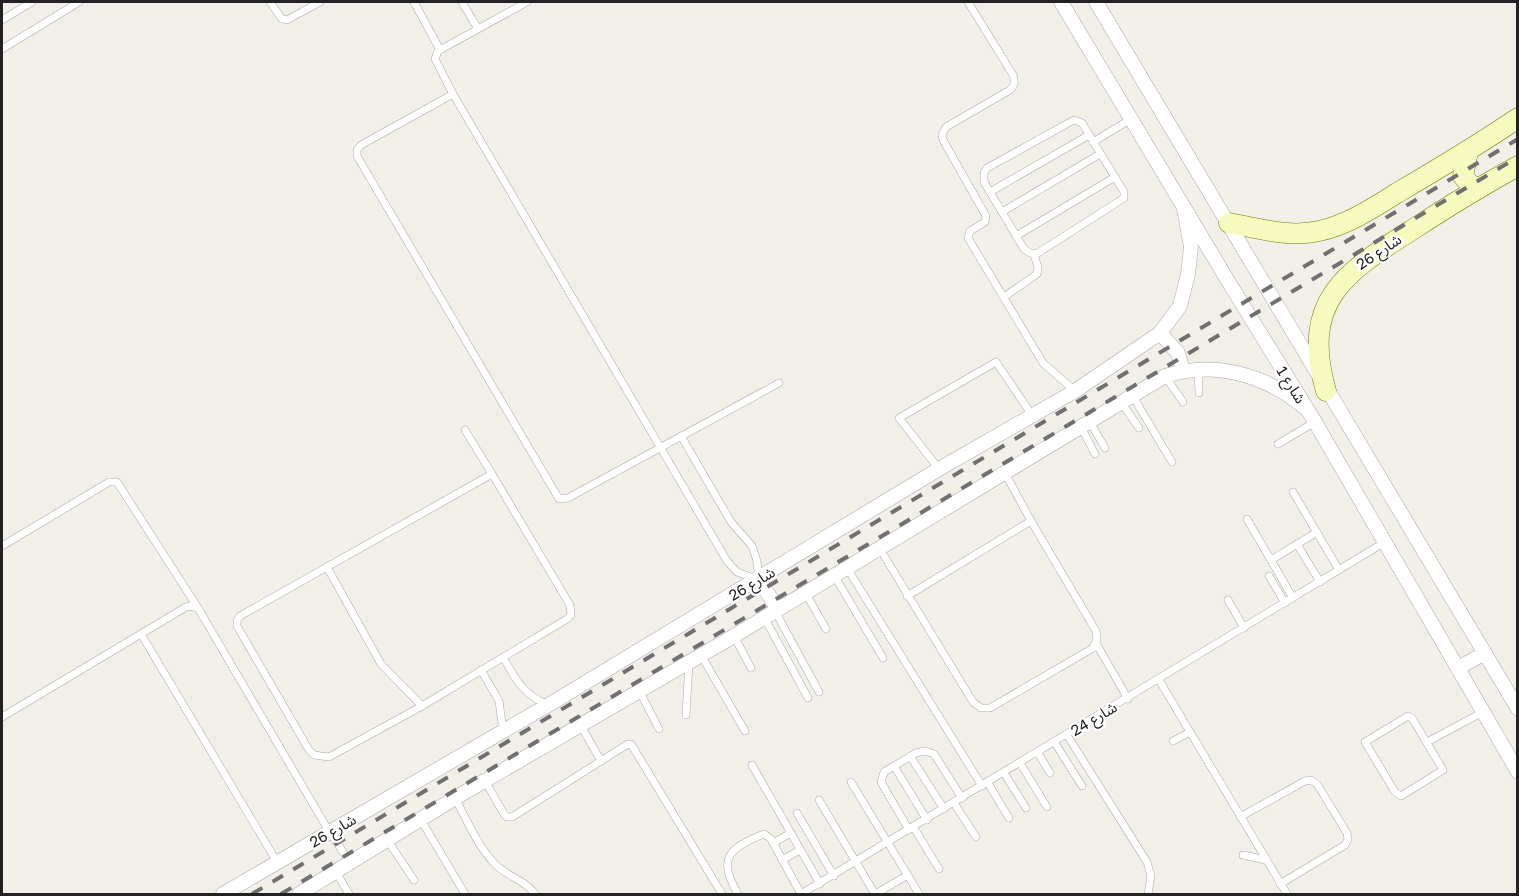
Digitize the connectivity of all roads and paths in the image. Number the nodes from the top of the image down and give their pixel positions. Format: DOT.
graph roads {
  1 [pos="32,2"];
  2 [pos="79,2"];
  3 [pos="270,2"];
  4 [pos="320,2"];
  5 [pos="414,2"];
  6 [pos="462,2"];
  7 [pos="526,2"];
  8 [pos="968,2"];
  9 [pos="1061,2"];
  10 [pos="1096,2"];
  11 [pos="2,20"];
  12 [pos="478,29"];
  13 [pos="2,49"];
  14 [pos="440,50"];
  15 [pos="453,94"];
  16 [pos="1518,118"];
  17 [pos="1131,119"];
  18 [pos="1091,139"];
  19 [pos="1468,151"];
  20 [pos="1100,154"];
  21 [pos="1518,166"];
  22 [pos="1115,177"];
  23 [pos="1480,187"];
  24 [pos="990,192"];
  25 [pos="1184,208"];
  26 [pos="1002,212"];
  27 [pos="1229,223"];
  28 [pos="1016,236"];
  29 [pos="1034,254"];
  30 [pos="1004,297"];
  31 [pos="1160,333"];
  32 [pos="1183,370"];
  33 [pos="1198,370"];
  34 [pos="1165,376"];
  35 [pos="779,382"];
  36 [pos="1075,391"];
  37 [pos="1326,391"];
  38 [pos="1199,393"];
  39 [pos="1127,398"];
  40 [pos="1183,402"];
  41 [pos="1305,408"];
  42 [pos="1032,415"];
  43 [pos="1315,422"];
  44 [pos="1085,423"];
  45 [pos="1139,428"];
  46 [pos="465,430"];
  47 [pos="681,436"];
  48 [pos="1278,444"];
  49 [pos="659,448"];
  50 [pos="1105,448"];
  51 [pos="1095,454"];
  52 [pos="1172,462"];
  53 [pos="939,469"];
  54 [pos="1004,472"];
  55 [pos="492,474"];
  56 [pos="1293,492"];
  57 [pos="1247,519"];
  58 [pos="1031,521"];
  59 [pos="1317,532"];
  60 [pos="1385,542"];
  61 [pos="1298,544"];
  62 [pos="2,546"];
  63 [pos="880,549"];
  64 [pos="1271,560"];
  65 [pos="327,567"];
  66 [pos="847,568"];
  67 [pos="1339,570"];
  68 [pos="834,575"];
  69 [pos="1269,576"];
  70 [pos="759,580"];
  71 [pos="1320,582"];
  72 [pos="805,592"];
  73 [pos="907,596"];
  74 [pos="1293,598"];
  75 [pos="1228,600"];
  76 [pos="1285,603"];
  77 [pos="198,608"];
  78 [pos="772,612"];
  79 [pos="1244,628"];
  80 [pos="826,629"];
  81 [pos="141,634"];
  82 [pos="734,636"];
  83 [pos="1096,643"];
  84 [pos="1485,653"];
  85 [pos="503,657"];
  86 [pos="695,658"];
  87 [pos="883,658"];
  88 [pos="751,668"];
  89 [pos="1458,668"];
  90 [pos="481,670"];
  91 [pos="1159,680"];
  92 [pos="640,692"];
  93 [pos="819,692"];
  94 [pos="808,698"];
  95 [pos="1128,699"];
  96 [pos="550,704"];
  97 [pos="423,706"];
  98 [pos="1518,709"];
  99 [pos="1484,712"];
  100 [pos="686,715"];
  101 [pos="2,717"];
  102 [pos="581,726"];
  103 [pos="659,729"];
  104 [pos="503,731"];
  105 [pos="745,731"];
  106 [pos="1190,732"];
  107 [pos="1067,735"];
  108 [pos="1173,741"];
  109 [pos="1055,742"];
  110 [pos="1427,742"];
  111 [pos="1038,753"];
  112 [pos="910,756"];
  113 [pos="601,761"];
  114 [pos="1020,763"];
  115 [pos="752,765"];
  116 [pos="894,766"];
  117 [pos="1518,772"];
  118 [pos="1004,773"];
  119 [pos="1050,773"];
  120 [pos="486,781"];
  121 [pos="851,782"];
  122 [pos="985,784"];
  123 [pos="1082,786"];
  124 [pos="455,798"];
  125 [pos="962,798"];
  126 [pos="819,800"];
  127 [pos="954,803"];
  128 [pos="1047,807"];
  129 [pos="1026,808"];
  130 [pos="944,809"];
  131 [pos="797,813"];
  132 [pos="1240,817"];
  133 [pos="1010,818"];
  134 [pos="421,820"];
  135 [pos="927,820"];
  136 [pos="912,829"];
  137 [pos="330,832"];
  138 [pos="791,833"];
  139 [pos="976,837"];
  140 [pos="388,841"];
  141 [pos="773,843"];
  142 [pos="889,843"];
  143 [pos="800,850"];
  144 [pos="1243,855"];
  145 [pos="782,860"];
  146 [pos="1266,860"];
  147 [pos="277,862"];
  148 [pos="351,863"];
  149 [pos="856,863"];
  150 [pos="939,869"];
  151 [pos="336,872"];
  152 [pos="908,875"];
  153 [pos="834,876"];
  154 [pos="414,880"];
  155 [pos="819,884"];
  156 [pos="1280,884"];
  157 [pos="223,894"];
  158 [pos="299,894"];
  159 [pos="349,894"];
  160 [pos="465,894"];
  161 [pos="535,894"];
  162 [pos="722,894"];
  163 [pos="738,894"];
  164 [pos="801,894"];
  165 [pos="875,894"];
  166 [pos="919,894"];
  167 [pos="1148,894"];
  168 [pos="1287,894"];
  1 -- 11 [label="lane"];
  2 -- 13 [label="lane"];
  3 -- 4 [label="lane"];
  5 -- 14 [label="lane"];
  6 -- 12 [label="lane"];
  7 -- 12 [label="lane"];
  8 -- 30 [label="lane"];
  9 -- 17 [label="street, شارع 1"];
  10 -- 27 [label="street, شارع 1"];
  12 -- 14 [label="lane"];
  14 -- 15 [label="lane"];
  15 -- 49 [label="lane"];
  15 -- 49 [label="lane"];
  16 -- 19 [label="main road"];
  17 -- 18 [label="lane"];
  17 -- 25 [label="street, شارع 1"];
  18 -- 20 [label="lane"];
  18 -- 24 [label="lane"];
  18 -- 24 [label="lane"];
  19 -- 23 [label="main road"];
  19 -- 27 [label="main road"];
  20 -- 22 [label="lane"];
  20 -- 26 [label="lane"];
  21 -- 23 [label="main road, شارع 26"];
  22 -- 28 [label="lane"];
  22 -- 29 [label="lane"];
  23 -- 37 [label="main road, شارع 26"];
  24 -- 26 [label="lane"];
  25 -- 31 [label="street, شارع 26"];
  25 -- 41 [label="street, شارع 1"];
  26 -- 28 [label="lane"];
  27 -- 37 [label="street, شارع 1"];
  28 -- 29 [label="lane"];
  29 -- 30 [label="lane"];
  30 -- 36 [label="lane"];
  31 -- 32 [label="street"];
  31 -- 36 [label="street, شارع 26"];
  32 -- 33 [label="street"];
  32 -- 34 [label="street"];
  33 -- 38 [label="lane"];
  33 -- 41 [label="street"];
  34 -- 39 [label="street"];
  34 -- 40 [label="lane"];
  35 -- 47 [label="lane"];
  36 -- 42 [label="street, شارع 26"];
  37 -- 84 [label="street, شارع 1"];
  39 -- 44 [label="street"];
  39 -- 45 [label="lane"];
  39 -- 52 [label="lane"];
  41 -- 43 [label="street, شارع 1"];
  42 -- 53 [label="street, شارع 26"];
  42 -- 53 [label="lane"];
  43 -- 48 [label="lane"];
  43 -- 60 [label="street, شارع 1"];
  44 -- 50 [label="lane"];
  44 -- 51 [label="lane"];
  44 -- 54 [label="street"];
  46 -- 55 [label="lane"];
  47 -- 49 [label="lane"];
  47 -- 70 [label="lane"];
  49 -- 70 [label="lane"];
  53 -- 70 [label="street, شارع 26"];
  54 -- 58 [label="lane"];
  54 -- 63 [label="street"];
  55 -- 65 [label="lane"];
  55 -- 85 [label="lane"];
  56 -- 59 [label="lane"];
  57 -- 64 [label="lane"];
  58 -- 73 [label="lane"];
  58 -- 83 [label="lane"];
  59 -- 61 [label="lane"];
  59 -- 67 [label="lane"];
  60 -- 67 [label="lane, شارع 24"];
  60 -- 89 [label="street, شارع 1"];
  61 -- 64 [label="lane"];
  61 -- 71 [label="lane"];
  62 -- 77 [label="lane"];
  63 -- 66 [label="street"];
  63 -- 73 [label="lane"];
  64 -- 74 [label="lane"];
  65 -- 97 [label="lane"];
  65 -- 97 [label="lane"];
  66 -- 68 [label="street"];
  66 -- 122 [label="lane"];
  67 -- 71 [label="lane, شارع 24"];
  68 -- 72 [label="street"];
  68 -- 87 [label="lane"];
  69 -- 76 [label="lane"];
  70 -- 78 [label="street"];
  70 -- 96 [label="street, شارع 26"];
  71 -- 74 [label="lane, شارع 24"];
  72 -- 78 [label="street"];
  72 -- 80 [label="lane"];
  73 -- 83 [label="lane"];
  74 -- 76 [label="lane, شارع 24"];
  75 -- 79 [label="lane"];
  76 -- 79 [label="lane, شارع 24"];
  77 -- 81 [label="lane"];
  77 -- 137 [label="lane"];
  78 -- 82 [label="street"];
  78 -- 93 [label="lane"];
  78 -- 94 [label="lane"];
  79 -- 91 [label="lane, شارع 24"];
  81 -- 101 [label="lane"];
  81 -- 147 [label="lane"];
  82 -- 86 [label="street"];
  82 -- 88 [label="lane"];
  83 -- 95 [label="lane"];
  84 -- 89 [label="street"];
  84 -- 98 [label="street, شارع 1"];
  85 -- 90 [label="lane"];
  85 -- 96 [label="lane"];
  86 -- 92 [label="street"];
  86 -- 100 [label="lane"];
  86 -- 105 [label="lane"];
  89 -- 99 [label="street, شارع 1"];
  90 -- 97 [label="lane"];
  90 -- 104 [label="lane"];
  91 -- 95 [label="lane, شارع 24"];
  91 -- 106 [label="lane"];
  92 -- 102 [label="street"];
  92 -- 103 [label="lane"];
  95 -- 107 [label="lane, شارع 24"];
  96 -- 104 [label="street, شارع 26"];
  99 -- 110 [label="lane"];
  99 -- 117 [label="street, شارع 1"];
  102 -- 113 [label="lane"];
  102 -- 120 [label="street"];
  104 -- 137 [label="street, شارع 26"];
  106 -- 108 [label="lane"];
  106 -- 132 [label="lane"];
  107 -- 109 [label="lane, شارع 24"];
  107 -- 167 [label="lane"];
  109 -- 111 [label="lane, شارع 24"];
  109 -- 123 [label="lane"];
  110 -- 110 [label="lane"];
  111 -- 114 [label="lane, شارع 24"];
  111 -- 119 [label="lane"];
  112 -- 116 [label="lane"];
  112 -- 125 [label="lane"];
  112 -- 130 [label="lane"];
  113 -- 120 [label="lane"];
  113 -- 162 [label="lane"];
  114 -- 118 [label="lane, شارع 24"];
  114 -- 128 [label="lane"];
  115 -- 138 [label="lane"];
  116 -- 135 [label="lane"];
  116 -- 136 [label="lane"];
  118 -- 122 [label="lane, شارع 24"];
  118 -- 129 [label="lane"];
  120 -- 124 [label="street"];
  121 -- 142 [label="lane"];
  122 -- 125 [label="lane, شارع 24"];
  122 -- 133 [label="lane"];
  124 -- 134 [label="street"];
  124 -- 161 [label="lane"];
  125 -- 127 [label="lane, شارع 24"];
  126 -- 149 [label="lane"];
  127 -- 130 [label="lane, شارع 24"];
  127 -- 139 [label="lane"];
  130 -- 135 [label="lane, شارع 24"];
  131 -- 153 [label="lane"];
  132 -- 146 [label="lane"];
  132 -- 156 [label="lane"];
  134 -- 140 [label="street"];
  134 -- 160 [label="lane"];
  135 -- 136 [label="lane, شارع 24"];
  136 -- 142 [label="lane, شارع 24"];
  136 -- 150 [label="lane"];
  137 -- 147 [label="street, شارع 26"];
  137 -- 148 [label="lane"];
  138 -- 141 [label="lane"];
  138 -- 143 [label="lane"];
  140 -- 148 [label="street"];
  140 -- 154 [label="lane"];
  141 -- 145 [label="lane"];
  141 -- 163 [label="lane"];
  142 -- 149 [label="lane, شارع 24"];
  142 -- 152 [label="lane"];
  143 -- 145 [label="lane"];
  143 -- 155 [label="lane"];
  144 -- 146 [label="lane"];
  145 -- 164 [label="lane"];
  146 -- 156 [label="lane"];
  147 -- 157 [label="street, شارع 26"];
  148 -- 151 [label="street"];
  149 -- 153 [label="lane, شارع 24"];
  149 -- 165 [label="lane"];
  151 -- 158 [label="street"];
  151 -- 159 [label="lane"];
  152 -- 165 [label="lane"];
  152 -- 166 [label="lane"];
  153 -- 155 [label="lane, شارع 24"];
  155 -- 164 [label="lane, شارع 24"];
  156 -- 168 [label="lane"];
}
